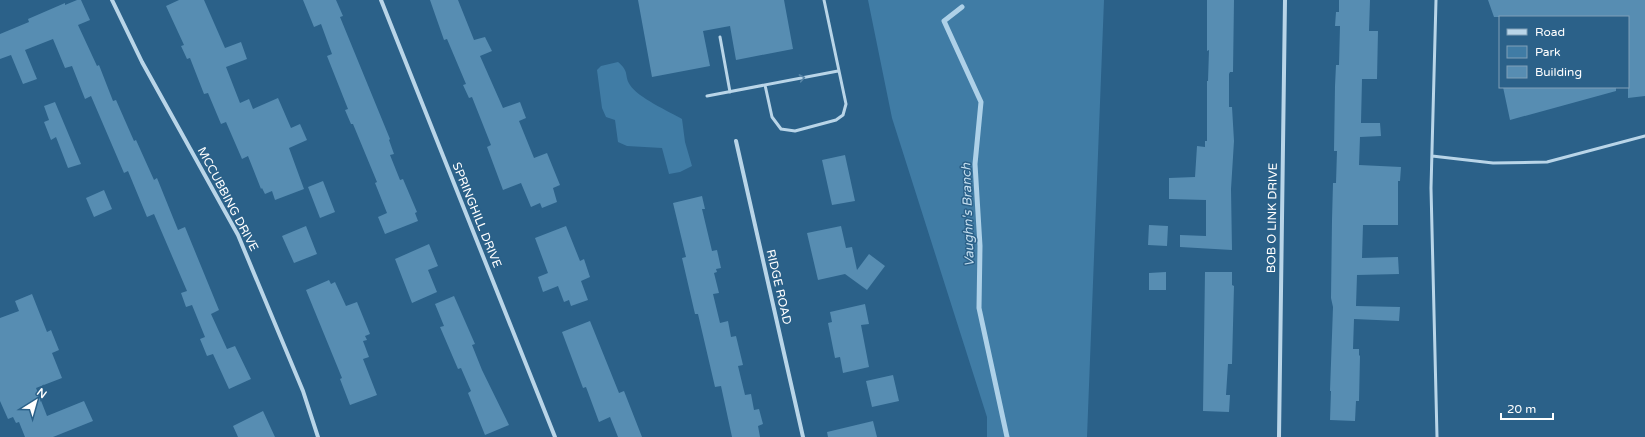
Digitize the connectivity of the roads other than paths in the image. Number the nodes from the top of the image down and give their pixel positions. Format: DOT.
graph roads {
  1 [pos="112,0"];
  2 [pos="381,0"];
  3 [pos="824,0"];
  4 [pos="1285,0"];
  5 [pos="1436,0"];
  6 [pos="720,37"];
  7 [pos="838,71"];
  8 [pos="765,85"];
  9 [pos="730,92"];
  10 [pos="706,96"];
  11 [pos="1645,136"];
  12 [pos="736,141"];
  13 [pos="1432,156"];
  14 [pos="318,437"];
  15 [pos="555,437"];
  16 [pos="803,437"];
  17 [pos="1279,437"];
  18 [pos="1437,437"];
  1 -- 14 [label="street, MCCUBBING DRIVE"];
  2 -- 15 [label="street, SPRINGHILL DRIVE"];
  3 -- 7 [label="lane"];
  4 -- 17 [label="street, BOB O LINK DRIVE"];
  5 -- 13 [label="lane"];
  6 -- 9 [label="lane"];
  8 -- 7 [label="lane, one-way"];
  7 -- 8 [label="lane"];
  8 -- 9 [label="lane"];
  9 -- 10 [label="lane"];
  11 -- 13 [label="lane"];
  12 -- 16 [label="street, RIDGE ROAD"];
  13 -- 18 [label="lane"];
}
